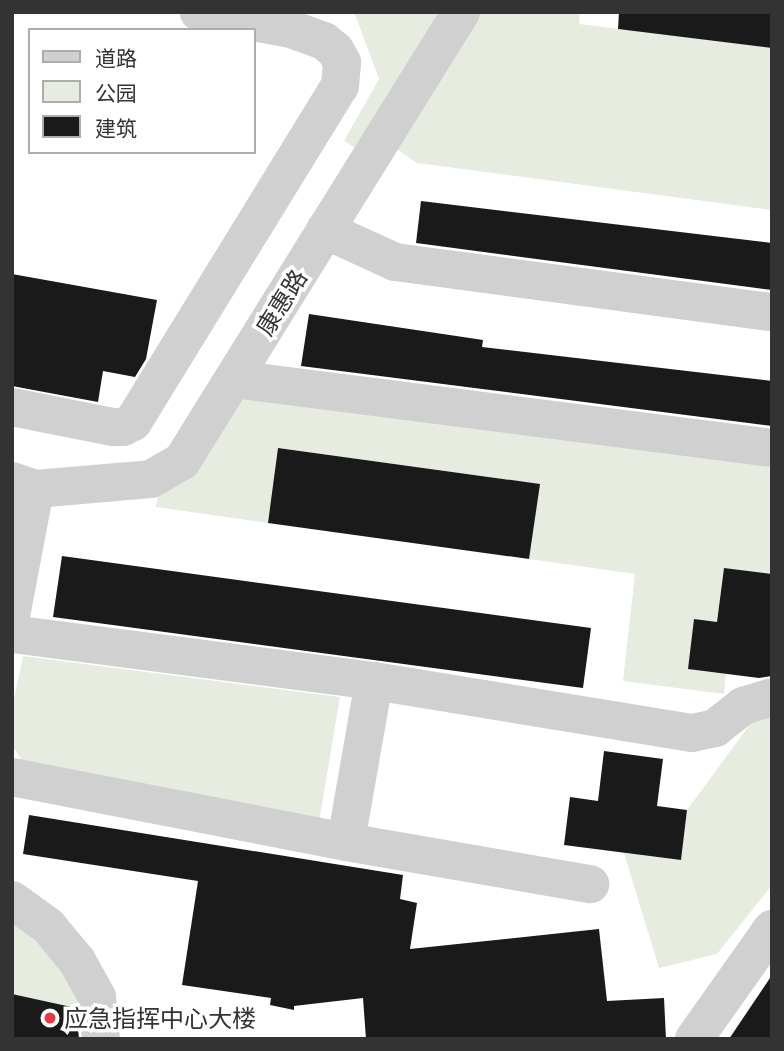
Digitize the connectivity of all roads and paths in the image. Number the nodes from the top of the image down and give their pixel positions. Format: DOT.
graph roads {
  1 [pos="199,12"];
  2 [pos="461,12"];
  3 [pos="325,230"];
  4 [pos="772,312"];
  5 [pos="233,379"];
  6 [pos="12,407"];
  7 [pos="772,448"];
  8 [pos="23,485"];
  9 [pos="12,611"];
  10 [pos="12,634"];
  11 [pos="374,681"];
  12 [pos="772,697"];
  13 [pos="12,778"];
  14 [pos="346,842"];
  15 [pos="590,884"];
  16 [pos="12,900"];
  17 [pos="772,929"];
  18 [pos="101,1039"];
  19 [pos="694,1039"];
  1 -- 6 [label="street"];
  2 -- 3 [label="street, 康惠路"];
  3 -- 4 [label="street"];
  3 -- 5 [label="street, 康惠路"];
  5 -- 7 [label="street"];
  5 -- 8 [label="street, 康惠路"];
  8 -- 9 [label="street"];
  10 -- 11 [label="street"];
  11 -- 12 [label="street"];
  11 -- 14 [label="street"];
  13 -- 14 [label="street"];
  14 -- 15 [label="street"];
  16 -- 18 [label="street"];
  17 -- 19 [label="street"];
}
